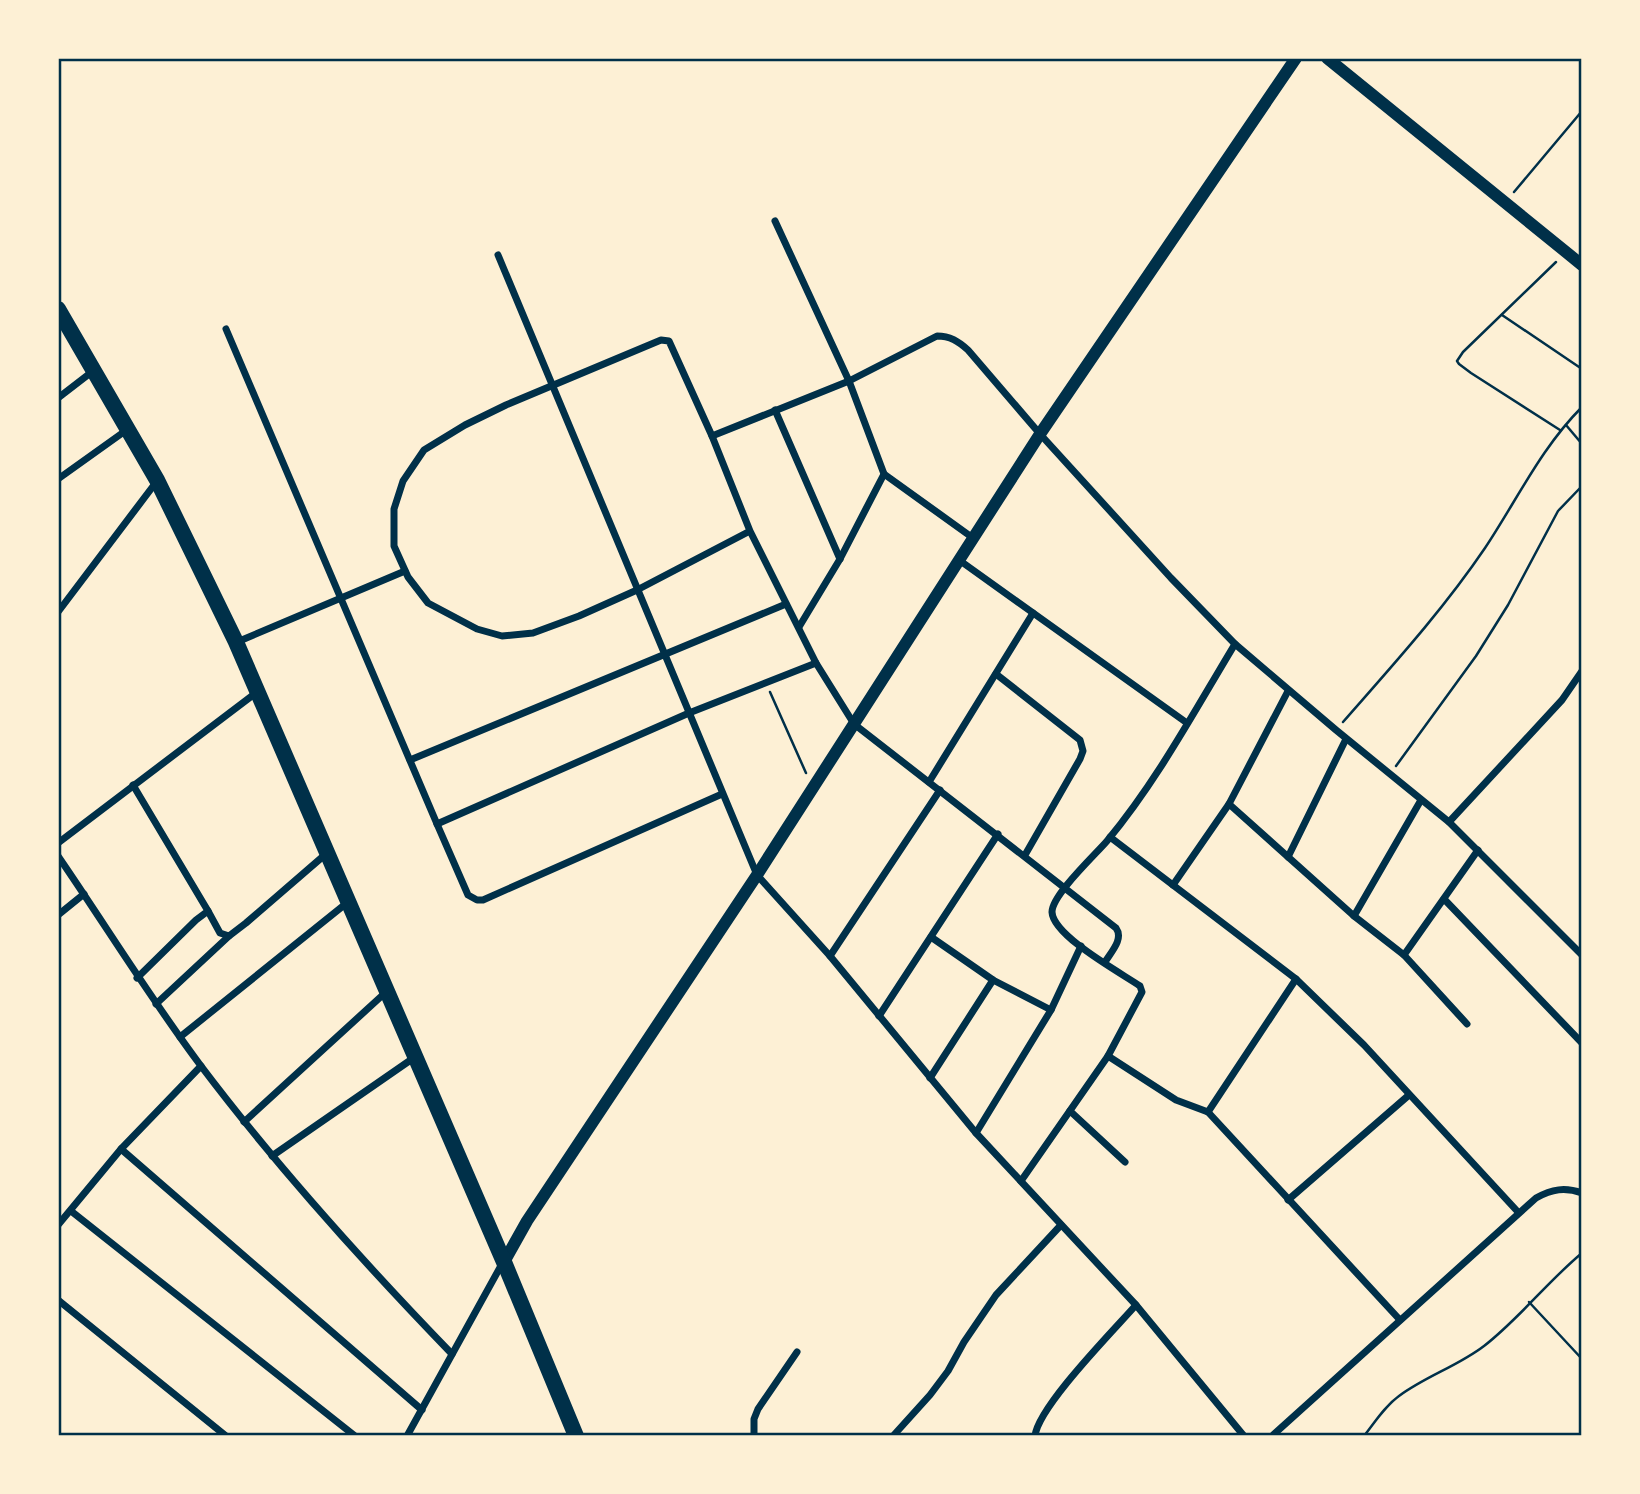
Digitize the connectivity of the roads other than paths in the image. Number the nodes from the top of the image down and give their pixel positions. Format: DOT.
graph roads {
  1 [pos="1296,58"];
  2 [pos="1327,58"];
  3 [pos="775,221"];
  4 [pos="498,254"];
  5 [pos="1582,265"];
  6 [pos="58,309"];
  7 [pos="226,329"];
  8 [pos="94,371"];
  9 [pos="849,381"];
  10 [pos="553,387"];
  11 [pos="58,398"];
  12 [pos="775,410"];
  13 [pos="128,429"];
  14 [pos="1040,434"];
  15 [pos="712,436"];
  16 [pos="884,474"];
  17 [pos="58,479"];
  18 [pos="157,480"];
  19 [pos="750,531"];
  20 [pos="973,538"];
  21 [pos="840,559"];
  22 [pos="960,560"];
  23 [pos="405,571"];
  24 [pos="637,590"];
  25 [pos="341,600"];
  26 [pos="786,604"];
  27 [pos="58,612"];
  28 [pos="1033,613"];
  29 [pos="799,627"];
  30 [pos="236,642"];
  31 [pos="1235,644"];
  32 [pos="664,653"];
  33 [pos="816,663"];
  34 [pos="1582,671"];
  35 [pos="996,674"];
  36 [pos="1288,691"];
  37 [pos="257,692"];
  38 [pos="689,713"];
  39 [pos="1187,723"];
  40 [pos="854,724"];
  41 [pos="1346,739"];
  42 [pos="410,760"];
  43 [pos="929,782"];
  44 [pos="134,785"];
  45 [pos="940,790"];
  46 [pos="722,794"];
  47 [pos="1421,800"];
  48 [pos="1229,804"];
  49 [pos="1449,822"];
  50 [pos="437,824"];
  51 [pos="998,834"];
  52 [pos="1110,837"];
  53 [pos="58,843"];
  54 [pos="1478,850"];
  55 [pos="327,853"];
  56 [pos="1025,855"];
  57 [pos="58,856"];
  58 [pos="1288,857"];
  59 [pos="757,875"];
  60 [pos="1173,885"];
  61 [pos="1065,887"];
  62 [pos="84,894"];
  63 [pos="1444,899"];
  64 [pos="348,902"];
  65 [pos="208,911"];
  66 [pos="58,915"];
  67 [pos="1354,916"];
  68 [pos="229,936"];
  69 [pos="931,937"];
  70 [pos="1081,946"];
  71 [pos="1405,955"];
  72 [pos="1582,955"];
  73 [pos="830,956"];
  74 [pos="1105,962"];
  75 [pos="138,978"];
  76 [pos="1296,979"];
  77 [pos="993,980"];
  78 [pos="386,991"];
  79 [pos="156,1004"];
  80 [pos="1051,1010"];
  81 [pos="879,1016"];
  82 [pos="1467,1024"];
  83 [pos="180,1037"];
  84 [pos="1582,1043"];
  85 [pos="1108,1056"];
  86 [pos="415,1057"];
  87 [pos="201,1066"];
  88 [pos="930,1077"];
  89 [pos="1409,1094"];
  90 [pos="1070,1111"];
  91 [pos="1208,1112"];
  92 [pos="244,1122"];
  93 [pos="976,1133"];
  94 [pos="121,1149"];
  95 [pos="272,1156"];
  96 [pos="1125,1162"];
  97 [pos="1021,1181"];
  98 [pos="1582,1193"];
  99 [pos="1288,1200"];
  100 [pos="71,1211"];
  101 [pos="1518,1212"];
  102 [pos="58,1225"];
  103 [pos="1061,1225"];
  104 [pos="503,1262"];
  105 [pos="58,1300"];
  106 [pos="1136,1305"];
  107 [pos="1400,1320"];
  108 [pos="797,1352"];
  109 [pos="452,1354"];
  110 [pos="422,1410"];
  111 [pos="226,1436"];
  112 [pos="355,1436"];
  113 [pos="407,1436"];
  114 [pos="576,1436"];
  115 [pos="754,1436"];
  116 [pos="893,1436"];
  117 [pos="1035,1436"];
  118 [pos="1244,1436"];
  119 [pos="1272,1436"];
  1 -- 14 [label="street"];
  2 -- 5 [label="street"];
  3 -- 9 [label="street"];
  4 -- 10 [label="street"];
  6 -- 8 [label="main road"];
  7 -- 25 [label="street"];
  8 -- 11 [label="street"];
  8 -- 13 [label="main road"];
  9 -- 12 [label="street"];
  9 -- 14 [label="street"];
  9 -- 16 [label="street"];
  10 -- 15 [label="street"];
  10 -- 23 [label="street"];
  10 -- 24 [label="street"];
  12 -- 15 [label="street"];
  12 -- 21 [label="street"];
  13 -- 17 [label="street"];
  13 -- 18 [label="main road"];
  14 -- 20 [label="street"];
  14 -- 31 [label="street"];
  15 -- 19 [label="street"];
  16 -- 20 [label="street"];
  16 -- 21 [label="street"];
  18 -- 27 [label="street"];
  18 -- 30 [label="main road"];
  19 -- 24 [label="street"];
  19 -- 26 [label="street"];
  20 -- 22 [label="street"];
  21 -- 29 [label="street"];
  22 -- 28 [label="street"];
  22 -- 40 [label="street"];
  23 -- 24 [label="street"];
  23 -- 25 [label="street"];
  24 -- 32 [label="street"];
  25 -- 30 [label="street"];
  25 -- 42 [label="street"];
  26 -- 29 [label="street"];
  26 -- 32 [label="street"];
  28 -- 35 [label="street"];
  28 -- 39 [label="street"];
  29 -- 33 [label="street"];
  30 -- 37 [label="main road"];
  31 -- 36 [label="street"];
  31 -- 39 [label="street"];
  32 -- 38 [label="street"];
  32 -- 42 [label="street"];
  33 -- 38 [label="street"];
  33 -- 40 [label="street"];
  34 -- 49 [label="street"];
  35 -- 43 [label="street"];
  35 -- 56 [label="street"];
  36 -- 41 [label="street"];
  36 -- 48 [label="street"];
  37 -- 44 [label="street"];
  37 -- 55 [label="main road"];
  38 -- 46 [label="street"];
  38 -- 50 [label="street"];
  39 -- 52 [label="street"];
  40 -- 43 [label="street"];
  40 -- 59 [label="street"];
  41 -- 47 [label="street"];
  41 -- 58 [label="street"];
  42 -- 50 [label="street"];
  43 -- 45 [label="street"];
  44 -- 53 [label="street"];
  44 -- 65 [label="street"];
  45 -- 51 [label="street"];
  45 -- 73 [label="street"];
  46 -- 50 [label="street"];
  46 -- 59 [label="street"];
  47 -- 49 [label="street"];
  47 -- 67 [label="street"];
  48 -- 58 [label="street"];
  48 -- 60 [label="street"];
  49 -- 54 [label="street"];
  51 -- 56 [label="street"];
  51 -- 69 [label="street"];
  52 -- 60 [label="street"];
  52 -- 61 [label="street"];
  54 -- 63 [label="street"];
  54 -- 72 [label="street"];
  55 -- 64 [label="main road"];
  55 -- 68 [label="street"];
  56 -- 61 [label="street"];
  57 -- 62 [label="street"];
  58 -- 67 [label="street"];
  59 -- 73 [label="street"];
  59 -- 104 [label="street"];
  60 -- 76 [label="street"];
  61 -- 70 [label="street"];
  61 -- 74 [label="street"];
  62 -- 66 [label="street"];
  62 -- 75 [label="street"];
  63 -- 71 [label="street"];
  63 -- 84 [label="street"];
  64 -- 78 [label="main road"];
  64 -- 83 [label="street"];
  65 -- 68 [label="street"];
  65 -- 75 [label="street"];
  67 -- 71 [label="street"];
  68 -- 79 [label="street"];
  69 -- 77 [label="street"];
  69 -- 81 [label="street"];
  70 -- 74 [label="street"];
  70 -- 80 [label="street"];
  71 -- 82 [label="street"];
  73 -- 81 [label="street"];
  74 -- 85 [label="street"];
  75 -- 79 [label="street"];
  76 -- 89 [label="street"];
  76 -- 91 [label="street"];
  77 -- 80 [label="street"];
  77 -- 88 [label="street"];
  78 -- 86 [label="main road"];
  78 -- 92 [label="street"];
  79 -- 83 [label="street"];
  80 -- 93 [label="street"];
  81 -- 88 [label="street"];
  83 -- 87 [label="street"];
  85 -- 90 [label="street"];
  85 -- 91 [label="street"];
  86 -- 95 [label="street"];
  86 -- 104 [label="main road"];
  87 -- 92 [label="street"];
  87 -- 94 [label="street"];
  88 -- 93 [label="street"];
  89 -- 99 [label="street"];
  89 -- 101 [label="street"];
  90 -- 96 [label="street"];
  90 -- 97 [label="street"];
  91 -- 99 [label="street"];
  92 -- 95 [label="street"];
  93 -- 97 [label="street"];
  94 -- 100 [label="street"];
  94 -- 110 [label="street"];
  95 -- 109 [label="street"];
  97 -- 103 [label="street"];
  98 -- 101 [label="street"];
  99 -- 107 [label="street"];
  100 -- 102 [label="street"];
  100 -- 112 [label="street"];
  101 -- 107 [label="street"];
  103 -- 106 [label="street"];
  103 -- 116 [label="street"];
  104 -- 109 [label="street"];
  104 -- 114 [label="main road"];
  105 -- 111 [label="street"];
  106 -- 117 [label="street"];
  106 -- 118 [label="street"];
  107 -- 119 [label="street"];
  108 -- 115 [label="street"];
  109 -- 110 [label="street"];
  110 -- 113 [label="street"];
}
